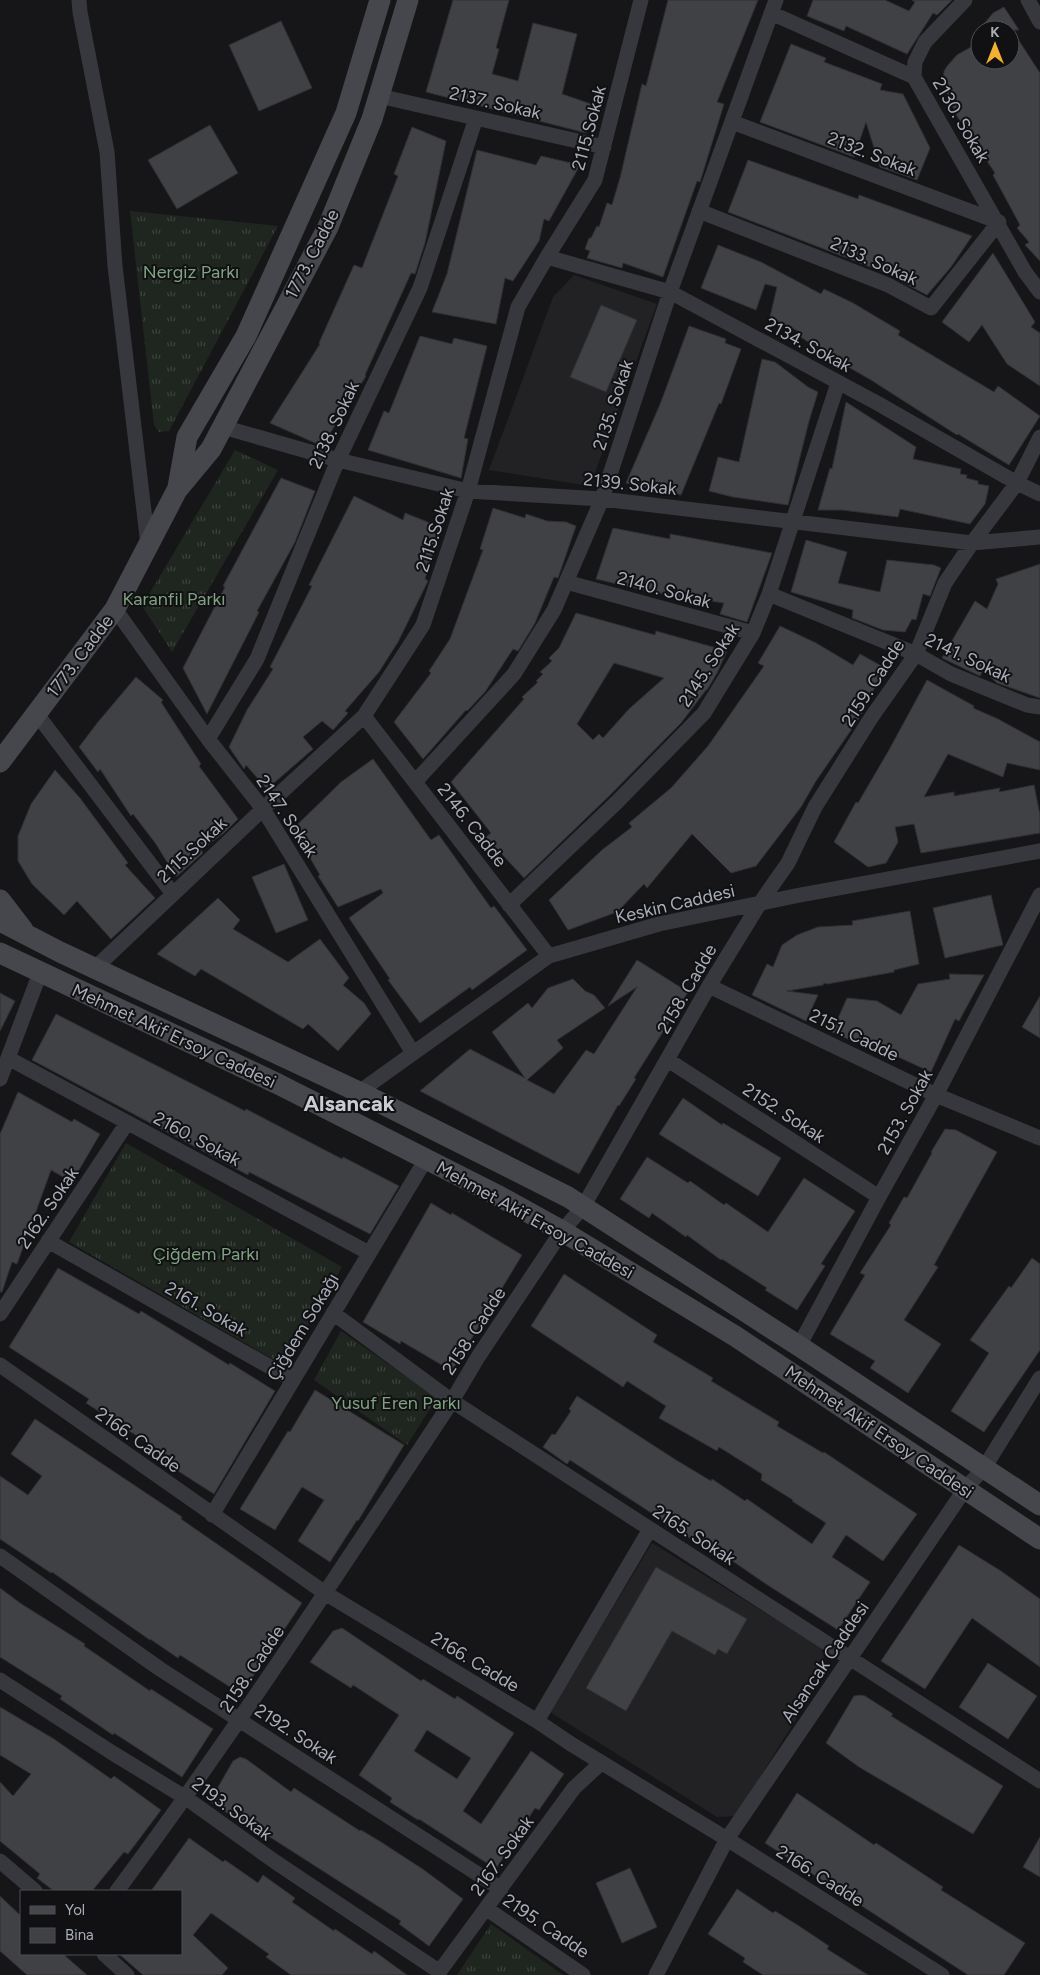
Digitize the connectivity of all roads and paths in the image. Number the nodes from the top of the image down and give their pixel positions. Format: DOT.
graph roads {
  1 [pos="79,0"];
  2 [pos="380,0"];
  3 [pos="408,0"];
  4 [pos="641,0"];
  5 [pos="965,0"];
  6 [pos="1028,0"];
  7 [pos="773,6"];
  8 [pos="1040,22"];
  9 [pos="914,77"];
  10 [pos="379,96"];
  11 [pos="476,118"];
  12 [pos="732,122"];
  13 [pos="604,147"];
  14 [pos="699,211"];
  15 [pos="999,222"];
  16 [pos="546,257"];
  17 [pos="670,292"];
  18 [pos="1040,292"];
  19 [pos="838,383"];
  20 [pos="222,427"];
  21 [pos="1040,437"];
  22 [pos="338,460"];
  23 [pos="1017,484"];
  24 [pos="177,490"];
  25 [pos="468,491"];
  26 [pos="1040,494"];
  27 [pos="602,499"];
  28 [pos="794,521"];
  29 [pos="1040,537"];
  30 [pos="972,544"];
  31 [pos="148,545"];
  32 [pos="566,582"];
  33 [pos="769,594"];
  34 [pos="115,609"];
  35 [pos="753,633"];
  36 [pos="916,654"];
  37 [pos="1040,707"];
  38 [pos="36,713"];
  39 [pos="364,716"];
  40 [pos="208,739"];
  41 [pos="0,762"];
  42 [pos="415,782"];
  43 [pos="263,809"];
  44 [pos="1040,851"];
  45 [pos="173,894"];
  46 [pos="1040,895"];
  47 [pos="0,900"];
  48 [pos="760,903"];
  49 [pos="510,905"];
  50 [pos="0,921"];
  51 [pos="28,936"];
  52 [pos="0,953"];
  53 [pos="549,956"];
  54 [pos="94,968"];
  55 [pos="40,973"];
  56 [pos="709,986"];
  57 [pos="414,1053"];
  58 [pos="8,1058"];
  59 [pos="668,1060"];
  60 [pos="0,1079"];
  61 [pos="359,1092"];
  62 [pos="936,1095"];
  63 [pos="127,1123"];
  64 [pos="1040,1138"];
  65 [pos="426,1159"];
  66 [pos="879,1197"];
  67 [pos="583,1207"];
  68 [pos="562,1231"];
  69 [pos="48,1241"];
  70 [pos="369,1253"];
  71 [pos="333,1313"];
  72 [pos="0,1314"];
  73 [pos="799,1346"];
  74 [pos="0,1365"];
  75 [pos="1040,1378"];
  76 [pos="293,1380"];
  77 [pos="452,1401"];
  78 [pos="984,1468"];
  79 [pos="966,1489"];
  80 [pos="1040,1505"];
  81 [pos="212,1515"];
  82 [pos="650,1528"];
  83 [pos="1040,1539"];
  84 [pos="0,1556"];
  85 [pos="325,1593"];
  86 [pos="850,1658"];
  87 [pos="0,1680"];
  88 [pos="240,1720"];
  89 [pos="537,1720"];
  90 [pos="601,1763"];
  91 [pos="1040,1781"];
  92 [pos="186,1798"];
  93 [pos="727,1839"];
  94 [pos="0,1861"];
  95 [pos="501,1889"];
  96 [pos="34,1890"];
  97 [pos="118,1890"];
  98 [pos="487,1909"];
  99 [pos="105,1955"];
  100 [pos="438,1973"];
  101 [pos="127,1975"];
  102 [pos="583,1975"];
  103 [pos="656,1975"];
  104 [pos="942,1975"];
  1 -- 31 [label="street"];
  2 -- 24 [label="street, 1773. Cadde"];
  3 -- 10 [label="street, 1773. Cadde"];
  4 -- 13 [label="street, 2115.Sokak"];
  5 -- 9 [label="street"];
  6 -- 8 [label="street"];
  7 -- 9 [label="street, 2130. Sokak"];
  7 -- 12 [label="street, 2135. Sokak"];
  9 -- 15 [label="street, 2130. Sokak"];
  10 -- 11 [label="street, 2137. Sokak"];
  10 -- 20 [label="street, 1773. Cadde"];
  11 -- 13 [label="street, 2137. Sokak"];
  11 -- 22 [label="street, 2138. Sokak"];
  12 -- 14 [label="street, 2135. Sokak"];
  12 -- 15 [label="street, 2132. Sokak"];
  13 -- 16 [label="street, 2115.Sokak"];
  14 -- 15 [label="street, 2133. Sokak"];
  14 -- 17 [label="street, 2135. Sokak"];
  15 -- 18 [label="street, 2130. Sokak"];
  16 -- 17 [label="street, 2134. Sokak"];
  16 -- 25 [label="street, 2115.Sokak"];
  17 -- 19 [label="street, 2134. Sokak"];
  17 -- 27 [label="street, 2135. Sokak"];
  19 -- 23 [label="street, 2134. Sokak"];
  19 -- 28 [label="street, 2145. Sokak"];
  20 -- 22 [label="street, 2139. Sokak"];
  20 -- 24 [label="street, 1773. Cadde"];
  21 -- 23 [label="street, 2159. Cadde"];
  22 -- 25 [label="street, 2139. Sokak"];
  22 -- 40 [label="street, 2138. Sokak"];
  23 -- 26 [label="street, 2134. Sokak"];
  23 -- 30 [label="street, 2159. Cadde"];
  24 -- 31 [label="street, 1773. Cadde"];
  25 -- 27 [label="street, 2139. Sokak"];
  25 -- 39 [label="street, 2115.Sokak"];
  27 -- 28 [label="street, 2139. Sokak"];
  27 -- 32 [label="street, 2135. Sokak"];
  28 -- 30 [label="street, 2139. Sokak"];
  28 -- 33 [label="street, 2145. Sokak"];
  29 -- 30 [label="street, 2139. Sokak"];
  30 -- 36 [label="street, 2159. Cadde"];
  31 -- 34 [label="street, 1773. Cadde"];
  32 -- 35 [label="street, 2140. Sokak"];
  32 -- 42 [label="street, 2135. Sokak"];
  33 -- 35 [label="street, 2145. Sokak"];
  33 -- 36 [label="street, 2141. Sokak"];
  34 -- 38 [label="street, 1773. Cadde"];
  34 -- 40 [label="street, 2147. Sokak"];
  35 -- 49 [label="street, 2145. Sokak"];
  36 -- 37 [label="street, 2141. Sokak"];
  36 -- 48 [label="street, 2159. Cadde"];
  38 -- 41 [label="street, 1773. Cadde"];
  38 -- 45 [label="street"];
  39 -- 42 [label="street, 2146. Cadde"];
  39 -- 43 [label="street, 2115.Sokak"];
  40 -- 43 [label="street, 2147. Sokak"];
  42 -- 49 [label="street, 2146. Cadde"];
  43 -- 45 [label="street, 2115.Sokak"];
  43 -- 57 [label="street, 2147. Sokak"];
  44 -- 48 [label="street, Keskin Caddesi"];
  45 -- 54 [label="street, 2115.Sokak"];
  46 -- 62 [label="street, 2153. Sokak"];
  47 -- 51 [label="street"];
  48 -- 53 [label="street, Keskin Caddesi"];
  48 -- 56 [label="street, 2158. Cadde"];
  49 -- 53 [label="street, 2146. Cadde"];
  50 -- 51 [label="street, Mehmet Akif Ersoy Caddesi"];
  51 -- 54 [label="street, Mehmet Akif Ersoy Caddesi"];
  52 -- 55 [label="street, Mehmet Akif Ersoy Caddesi"];
  53 -- 57 [label="street, Keskin Caddesi"];
  54 -- 61 [label="street, Mehmet Akif Ersoy Caddesi"];
  55 -- 58 [label="street"];
  55 -- 65 [label="street, Mehmet Akif Ersoy Caddesi"];
  56 -- 59 [label="street, 2158. Cadde"];
  56 -- 62 [label="street, 2151. Cadde"];
  57 -- 61 [label="street, Keskin Caddesi"];
  58 -- 60 [label="street"];
  58 -- 63 [label="street, 2160. Sokak"];
  59 -- 66 [label="street, 2152. Sokak"];
  59 -- 67 [label="street, 2158. Cadde"];
  61 -- 67 [label="street, Mehmet Akif Ersoy Caddesi"];
  62 -- 64 [label="street, 2151. Cadde"];
  62 -- 66 [label="street, 2153. Sokak"];
  63 -- 69 [label="street, 2162. Sokak"];
  63 -- 70 [label="street, 2160. Sokak"];
  65 -- 68 [label="street, Mehmet Akif Ersoy Caddesi"];
  65 -- 70 [label="street, Çiğdem Sokağı"];
  66 -- 73 [label="street, 2153. Sokak"];
  67 -- 68 [label="street, 2158. Cadde"];
  67 -- 73 [label="street, Mehmet Akif Ersoy Caddesi"];
  68 -- 77 [label="street, 2158. Cadde"];
  68 -- 79 [label="street, Mehmet Akif Ersoy Caddesi"];
  69 -- 72 [label="street, 2162. Sokak"];
  69 -- 76 [label="street, 2161. Sokak"];
  70 -- 71 [label="street, Çiğdem Sokağı"];
  71 -- 76 [label="street, Çiğdem Sokağı"];
  71 -- 77 [label="street, 2165. Sokak"];
  73 -- 78 [label="street, Mehmet Akif Ersoy Caddesi"];
  74 -- 81 [label="street, 2166. Cadde"];
  75 -- 78 [label="street, Alsancak Caddesi"];
  76 -- 81 [label="street, Çiğdem Sokağı"];
  77 -- 82 [label="street, 2165. Sokak"];
  77 -- 85 [label="street, 2158. Cadde"];
  78 -- 79 [label="street, Alsancak Caddesi"];
  78 -- 80 [label="street, Mehmet Akif Ersoy Caddesi"];
  79 -- 83 [label="street, Mehmet Akif Ersoy Caddesi"];
  79 -- 86 [label="street, Alsancak Caddesi"];
  81 -- 85 [label="street, 2166. Cadde"];
  82 -- 86 [label="street, 2165. Sokak"];
  82 -- 89 [label="street"];
  84 -- 88 [label="street, 2192. Sokak"];
  85 -- 88 [label="street, 2158. Cadde"];
  85 -- 89 [label="street, 2166. Cadde"];
  86 -- 91 [label="street, 2165. Sokak"];
  86 -- 93 [label="street, Alsancak Caddesi"];
  87 -- 92 [label="street, 2193. Sokak"];
  88 -- 92 [label="street, 2158. Cadde"];
  88 -- 95 [label="street, 2192. Sokak"];
  89 -- 90 [label="street, 2166. Cadde"];
  90 -- 93 [label="street, 2166. Cadde"];
  90 -- 95 [label="street, 2167. Sokak"];
  92 -- 97 [label="street, 2158. Cadde"];
  92 -- 100 [label="street, 2193. Sokak"];
  93 -- 103 [label="street, Alsancak Caddesi"];
  93 -- 104 [label="street, 2166. Cadde"];
  94 -- 96 [label="street"];
  95 -- 98 [label="street, 2167. Sokak"];
  98 -- 100 [label="street, 2167. Sokak"];
  98 -- 102 [label="street, 2195. Cadde"];
  99 -- 101 [label="street"];
}
